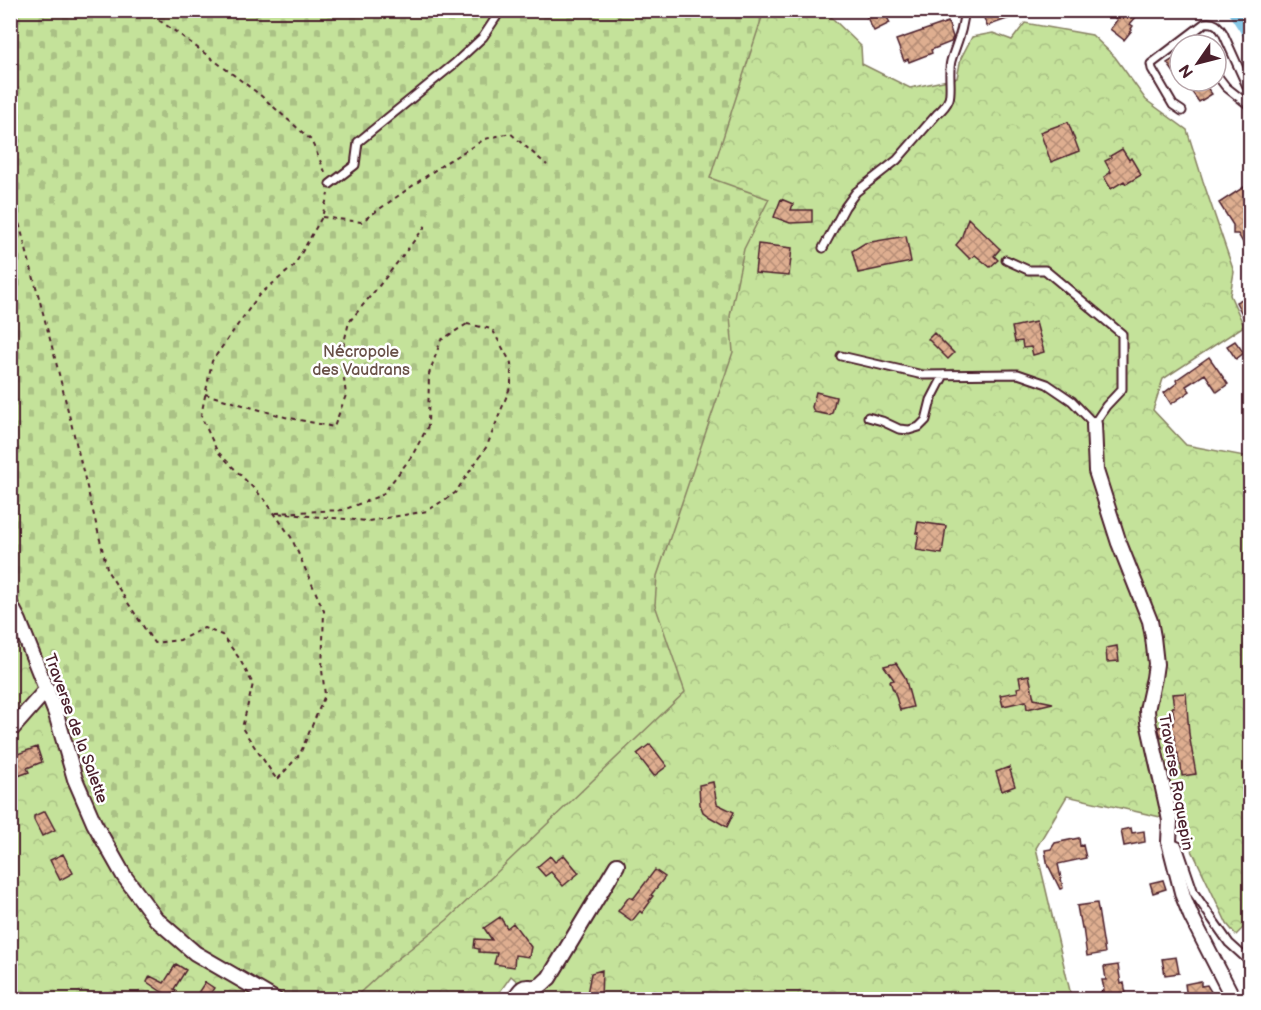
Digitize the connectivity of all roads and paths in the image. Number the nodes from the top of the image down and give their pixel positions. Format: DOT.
graph roads {
  1 [pos="144,10"];
  2 [pos="501,10"];
  3 [pos="964,10"];
  4 [pos="1191,33"];
  5 [pos="1223,33"];
  6 [pos="1228,44"];
  7 [pos="1168,51"];
  8 [pos="1228,89"];
  9 [pos="1251,93"];
  10 [pos="1251,106"];
  11 [pos="1182,111"];
  12 [pos="547,165"];
  13 [pos="330,184"];
  14 [pos="10,189"];
  15 [pos="322,217"];
  16 [pos="427,224"];
  17 [pos="823,248"];
  18 [pos="1006,260"];
  19 [pos="841,356"];
  20 [pos="944,375"];
  21 [pos="205,394"];
  22 [pos="868,417"];
  23 [pos="1094,424"];
  24 [pos="275,513"];
  25 [pos="10,604"];
  26 [pos="46,689"];
  27 [pos="10,731"];
  28 [pos="1168,842"];
  29 [pos="617,865"];
  30 [pos="1251,962"];
  31 [pos="276,999"];
  32 [pos="514,999"];
  33 [pos="1234,999"];
  1 -- 13 [label="path"];
  2 -- 13 [label="lane"];
  3 -- 17 [label="lane"];
  4 -- 5 [label="lane"];
  6 -- 9 [label="lane"];
  7 -- 11 [label="lane"];
  8 -- 10 [label="lane"];
  12 -- 15 [label="path"];
  13 -- 15 [label="path"];
  14 -- 24 [label="path"];
  15 -- 21 [label="path"];
  16 -- 21 [label="path"];
  18 -- 23 [label="lane"];
  19 -- 20 [label="lane"];
  20 -- 22 [label="lane"];
  20 -- 23 [label="lane"];
  21 -- 24 [label="path"];
  23 -- 28 [label="street, Traverse Roquepin"];
  24 -- 24 [label="path"];
  25 -- 26 [label="street, Traverse de la Salette"];
  26 -- 27 [label="street"];
  26 -- 31 [label="street, Traverse de la Salette"];
  28 -- 30 [label="lane"];
  28 -- 33 [label="street, Traverse Roquepin"];
  29 -- 32 [label="street"];
}
